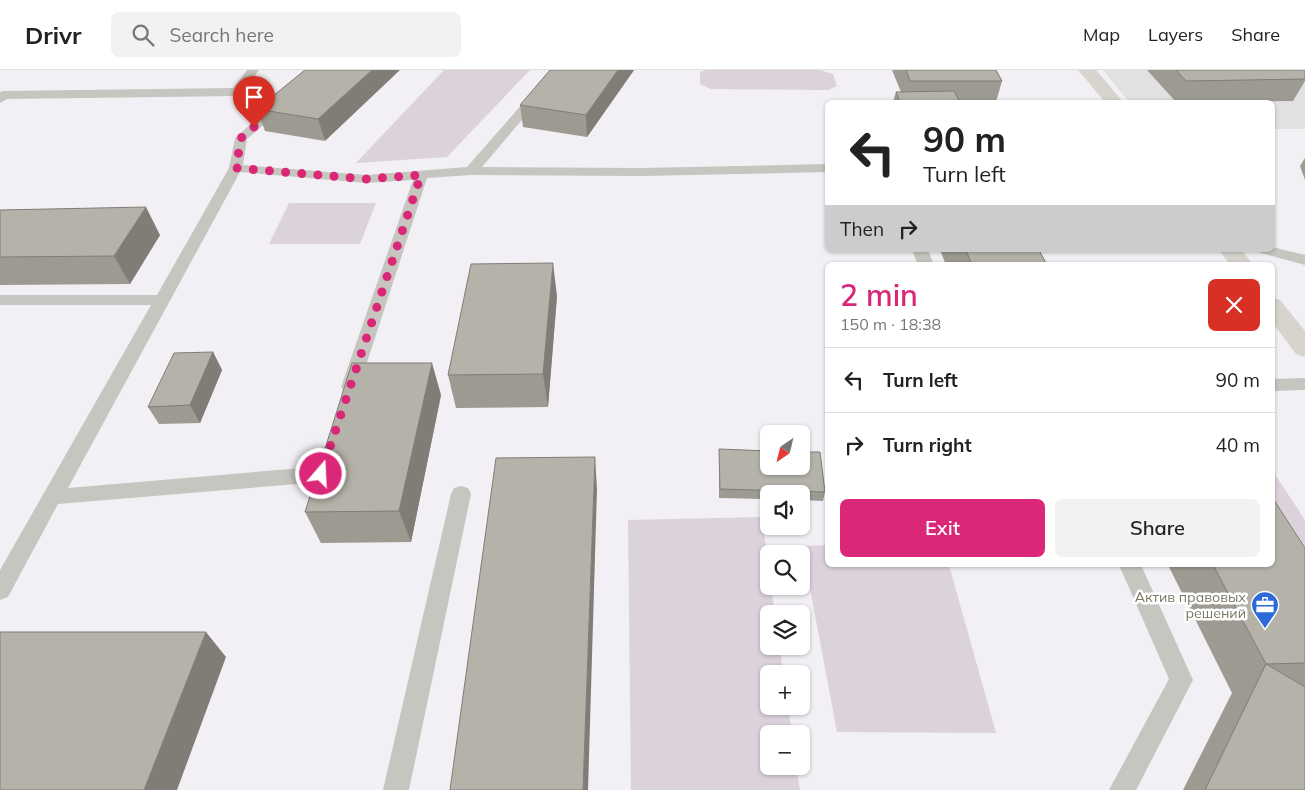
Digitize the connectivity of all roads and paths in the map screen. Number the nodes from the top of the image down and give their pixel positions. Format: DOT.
graph roads {
  1 [pos="253,70"];
  2 [pos="558,70"];
  3 [pos="1087,70"];
  4 [pos="293,95"];
  5 [pos="0,99"];
  6 [pos="1112,100"];
  7 [pos="236,168"];
  8 [pos="825,168"];
  9 [pos="471,171"];
  10 [pos="421,175"];
  11 [pos="1232,252"];
  12 [pos="1274,252"];
  13 [pos="1305,260"];
  14 [pos="1240,262"];
  15 [pos="0,300"];
  16 [pos="163,300"];
  17 [pos="1275,309"];
  18 [pos="1305,348"];
  19 [pos="1305,384"];
  20 [pos="1275,385"];
  21 [pos="346,399"];
  22 [pos="333,437"];
  23 [pos="461,494"];
  24 [pos="52,497"];
  25 [pos="1131,567"];
  26 [pos="3,580"];
  27 [pos="396,790"];
  28 [pos="1122,790"];
  1 -- 5 [label="lane"];
  2 -- 9 [label="lane"];
  3 -- 6 [label="main road"];
  4 -- 7 [label="lane"];
  7 -- 10 [label="lane"];
  7 -- 16 [label="lane"];
  8 -- 9 [label="lane"];
  9 -- 10 [label="lane"];
  10 -- 21 [label="lane"];
  11 -- 14 [label="main road"];
  12 -- 13 [label="lane"];
  15 -- 16 [label="lane"];
  16 -- 24 [label="lane"];
  17 -- 18 [label="main road"];
  19 -- 20 [label="lane"];
  22 -- 24 [label="lane"];
  23 -- 27 [label="lane"];
  24 -- 26 [label="lane"];
  25 -- 28 [label="lane"];
}
